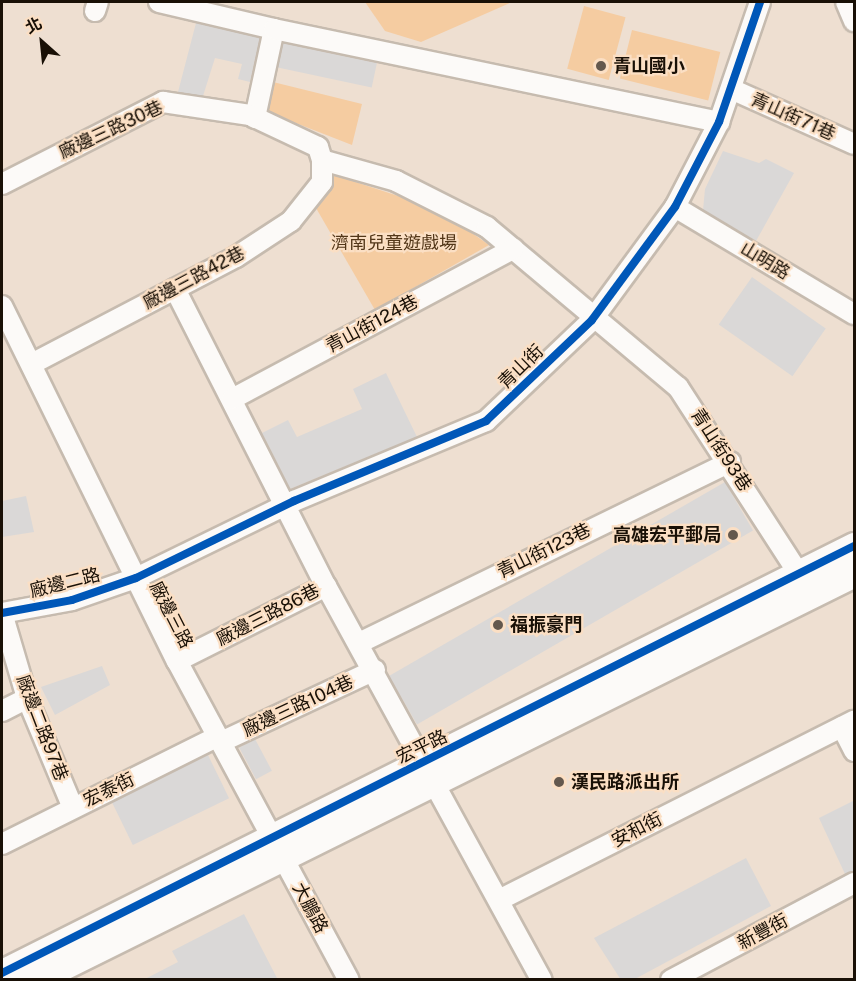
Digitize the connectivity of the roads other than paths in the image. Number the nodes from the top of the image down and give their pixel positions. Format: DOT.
graph roads {
  1 [pos="159,2"];
  2 [pos="760,2"];
  3 [pos="274,28"];
  4 [pos="731,89"];
  5 [pos="255,118"];
  6 [pos="719,122"];
  7 [pos="855,144"];
  8 [pos="322,160"];
  9 [pos="2,184"];
  10 [pos="675,207"];
  11 [pos="513,249"];
  12 [pos="175,289"];
  13 [pos="2,306"];
  14 [pos="855,314"];
  15 [pos="596,315"];
  16 [pos="31,364"];
  17 [pos="232,399"];
  18 [pos="730,462"];
  19 [pos="286,504"];
  20 [pos="855,546"];
  21 [pos="855,573"];
  22 [pos="798,574"];
  23 [pos="136,578"];
  24 [pos="326,586"];
  25 [pos="782,609"];
  26 [pos="2,613"];
  27 [pos="359,643"];
  28 [pos="177,661"];
  29 [pos="375,670"];
  30 [pos="27,698"];
  31 [pos="2,711"];
  32 [pos="848,724"];
  33 [pos="219,739"];
  34 [pos="855,752"];
  35 [pos="432,771"];
  36 [pos="73,808"];
  37 [pos="2,844"];
  38 [pos="277,846"];
  39 [pos="855,883"];
  40 [pos="501,899"];
  41 [pos="706,972"];
  42 [pos="2,974"];
  43 [pos="35,980"];
  44 [pos="349,980"];
  45 [pos="542,980"];
  46 [pos="671,980"];
  1 -- 3 [label="street"];
  2 -- 4 [label="street, 青山街"];
  3 -- 5 [label="street"];
  3 -- 6 [label="street"];
  4 -- 6 [label="street, 青山街"];
  4 -- 7 [label="street, 青山街71巷"];
  5 -- 8 [label="street, 廠邊三路30巷"];
  5 -- 9 [label="street, 廠邊三路30巷"];
  6 -- 10 [label="street, 青山街"];
  8 -- 11 [label="street, 廠邊三路30巷"];
  8 -- 12 [label="street, 廠邊三路42巷"];
  10 -- 14 [label="street, 山明路"];
  10 -- 15 [label="street, 青山街"];
  11 -- 15 [label="street, 廠邊三路30巷"];
  11 -- 17 [label="street, 青山街124巷"];
  12 -- 16 [label="street, 廠邊三路42巷"];
  12 -- 17 [label="street"];
  13 -- 16 [label="street, 廠邊三路"];
  15 -- 18 [label="street, 青山街93巷"];
  15 -- 19 [label="street, 青山街"];
  16 -- 23 [label="street, 廠邊三路"];
  17 -- 19 [label="street"];
  18 -- 22 [label="street, 青山街93巷"];
  18 -- 27 [label="street, 青山街123巷"];
  19 -- 23 [label="street, 青山街"];
  19 -- 24 [label="street"];
  20 -- 22 [label="street, 宏平路"];
  21 -- 25 [label="street, 宏平路"];
  22 -- 25 [label="street"];
  22 -- 35 [label="street, 宏平路"];
  23 -- 26 [label="street, 廠邊二路"];
  23 -- 28 [label="street, 廠邊三路"];
  24 -- 27 [label="street"];
  24 -- 28 [label="street, 廠邊三路86巷"];
  25 -- 35 [label="street, 宏平路"];
  26 -- 30 [label="street, 廠邊二路97巷"];
  27 -- 29 [label="street"];
  28 -- 33 [label="street, 廠邊三路"];
  29 -- 33 [label="street, 廠邊三路104巷"];
  29 -- 35 [label="street"];
  30 -- 31 [label="street"];
  30 -- 36 [label="street, 廠邊二路97巷"];
  32 -- 34 [label="street"];
  32 -- 40 [label="street, 安和街"];
  33 -- 36 [label="street, 宏泰街"];
  33 -- 38 [label="street, 廠邊三路"];
  35 -- 38 [label="street, 宏平路"];
  35 -- 40 [label="street"];
  36 -- 37 [label="street, 宏泰街"];
  38 -- 42 [label="street, 宏平路"];
  38 -- 43 [label="street, 宏平路"];
  38 -- 44 [label="street, 大鵬路"];
  39 -- 41 [label="street, 新豐街"];
  40 -- 45 [label="street"];
  41 -- 46 [label="street, 新豐街"];
}
